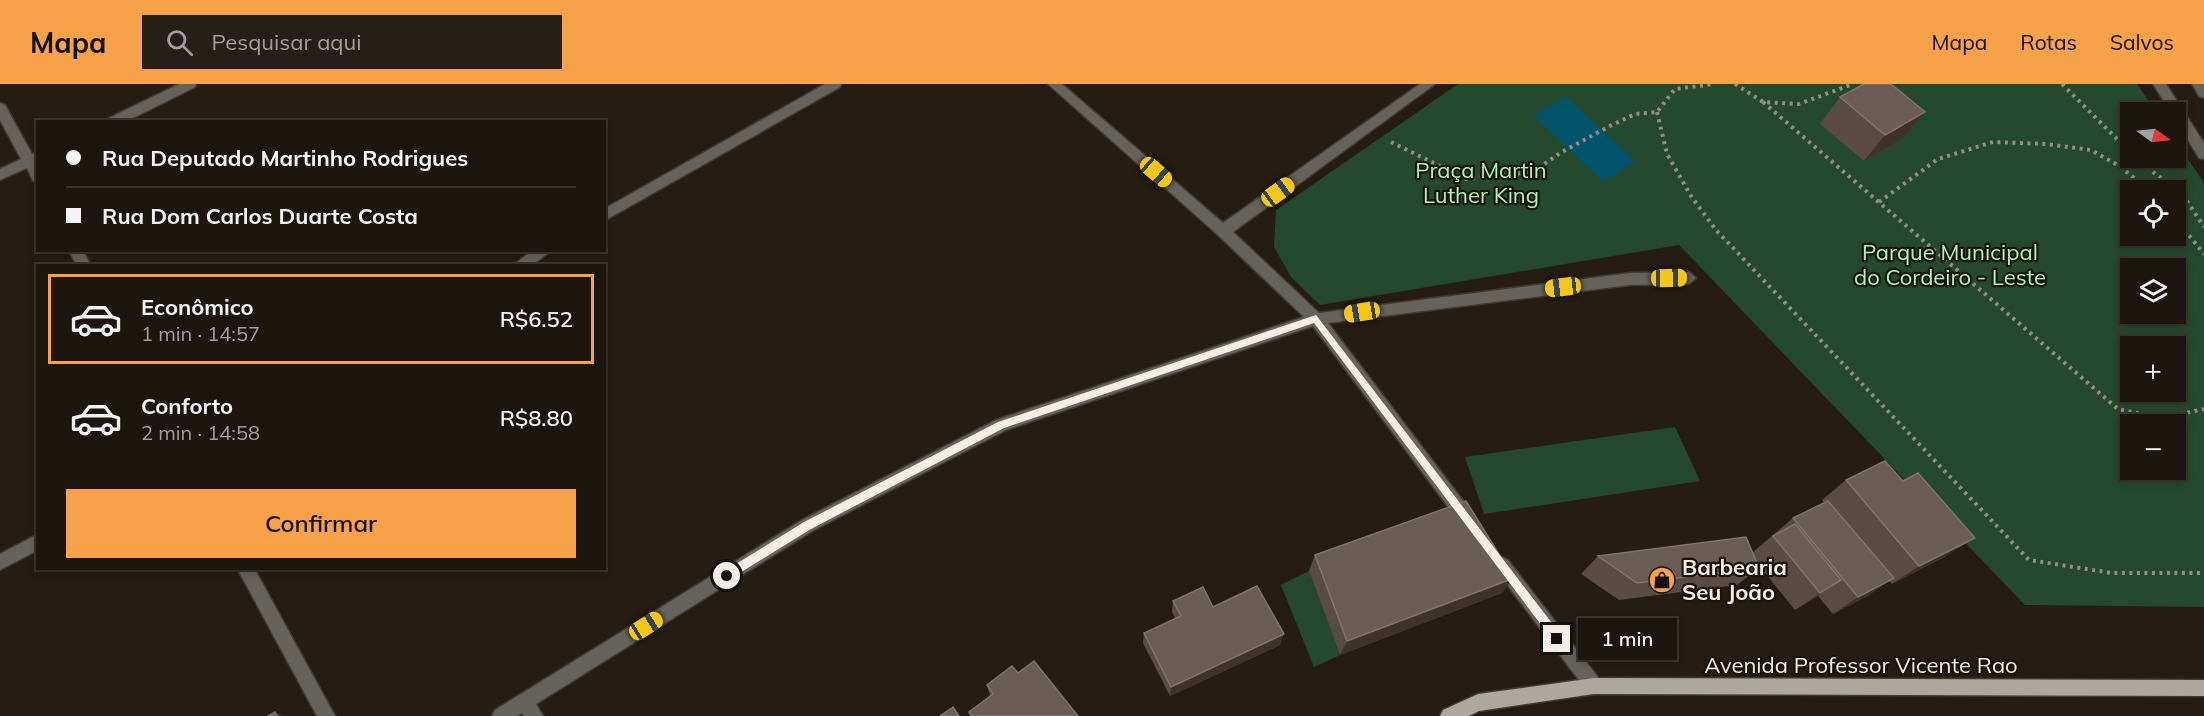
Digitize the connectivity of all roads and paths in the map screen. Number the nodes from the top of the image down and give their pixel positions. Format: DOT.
graph roads {
  1 [pos="190,84"];
  2 [pos="835,84"];
  3 [pos="1054,84"];
  4 [pos="1429,84"];
  5 [pos="1714,84"];
  6 [pos="1735,84"];
  7 [pos="1853,84"];
  8 [pos="2062,84"];
  9 [pos="2159,84"];
  10 [pos="2198,84"];
  11 [pos="2204,93"];
  12 [pos="1763,102"];
  13 [pos="0,108"];
  14 [pos="1657,112"];
  15 [pos="116,120"];
  16 [pos="1368,127"];
  17 [pos="2120,142"];
  18 [pos="2204,154"];
  19 [pos="33,159"];
  20 [pos="2120,166"];
  21 [pos="2122,168"];
  22 [pos="2148,168"];
  23 [pos="0,175"];
  24 [pos="2136,180"];
  25 [pos="1879,202"];
  26 [pos="606,215"];
  27 [pos="2204,227"];
  28 [pos="1223,231"];
  29 [pos="2186,232"];
  30 [pos="542,252"];
  31 [pos="2204,254"];
  32 [pos="522,264"];
  33 [pos="1689,278"];
  34 [pos="1316,319"];
  35 [pos="2204,409"];
  36 [pos="1474,528"];
  37 [pos="36,542"];
  38 [pos="1495,556"];
  39 [pos="0,562"];
  40 [pos="246,570"];
  41 [pos="2204,573"];
  42 [pos="1594,686"];
  43 [pos="2204,688"];
  44 [pos="529,709"];
  45 [pos="326,716"];
  46 [pos="501,716"];
  47 [pos="1449,716"];
  1 -- 15 [label="street"];
  2 -- 26 [label="street"];
  3 -- 28 [label="street"];
  4 -- 16 [label="street"];
  5 -- 14 [label="path"];
  6 -- 12 [label="path"];
  7 -- 12 [label="path"];
  8 -- 17 [label="path"];
  9 -- 18 [label="street"];
  10 -- 11 [label="street"];
  12 -- 25 [label="path"];
  13 -- 19 [label="street"];
  14 -- 16 [label="path"];
  14 -- 41 [label="path"];
  16 -- 28 [label="street"];
  19 -- 23 [label="street"];
  20 -- 25 [label="path"];
  21 -- 24 [label="path"];
  22 -- 27 [label="path"];
  25 -- 35 [label="path"];
  28 -- 34 [label="street"];
  29 -- 31 [label="path"];
  30 -- 32 [label="street"];
  33 -- 34 [label="street"];
  34 -- 36 [label="street"];
  34 -- 44 [label="street"];
  37 -- 39 [label="street"];
  38 -- 42 [label="street"];
  40 -- 45 [label="street"];
  42 -- 43 [label="main road, Avenida Professor Vicente Rao"];
  42 -- 47 [label="main road, Avenida Professor Vicente Rao"];
  44 -- 46 [label="street"];
}
